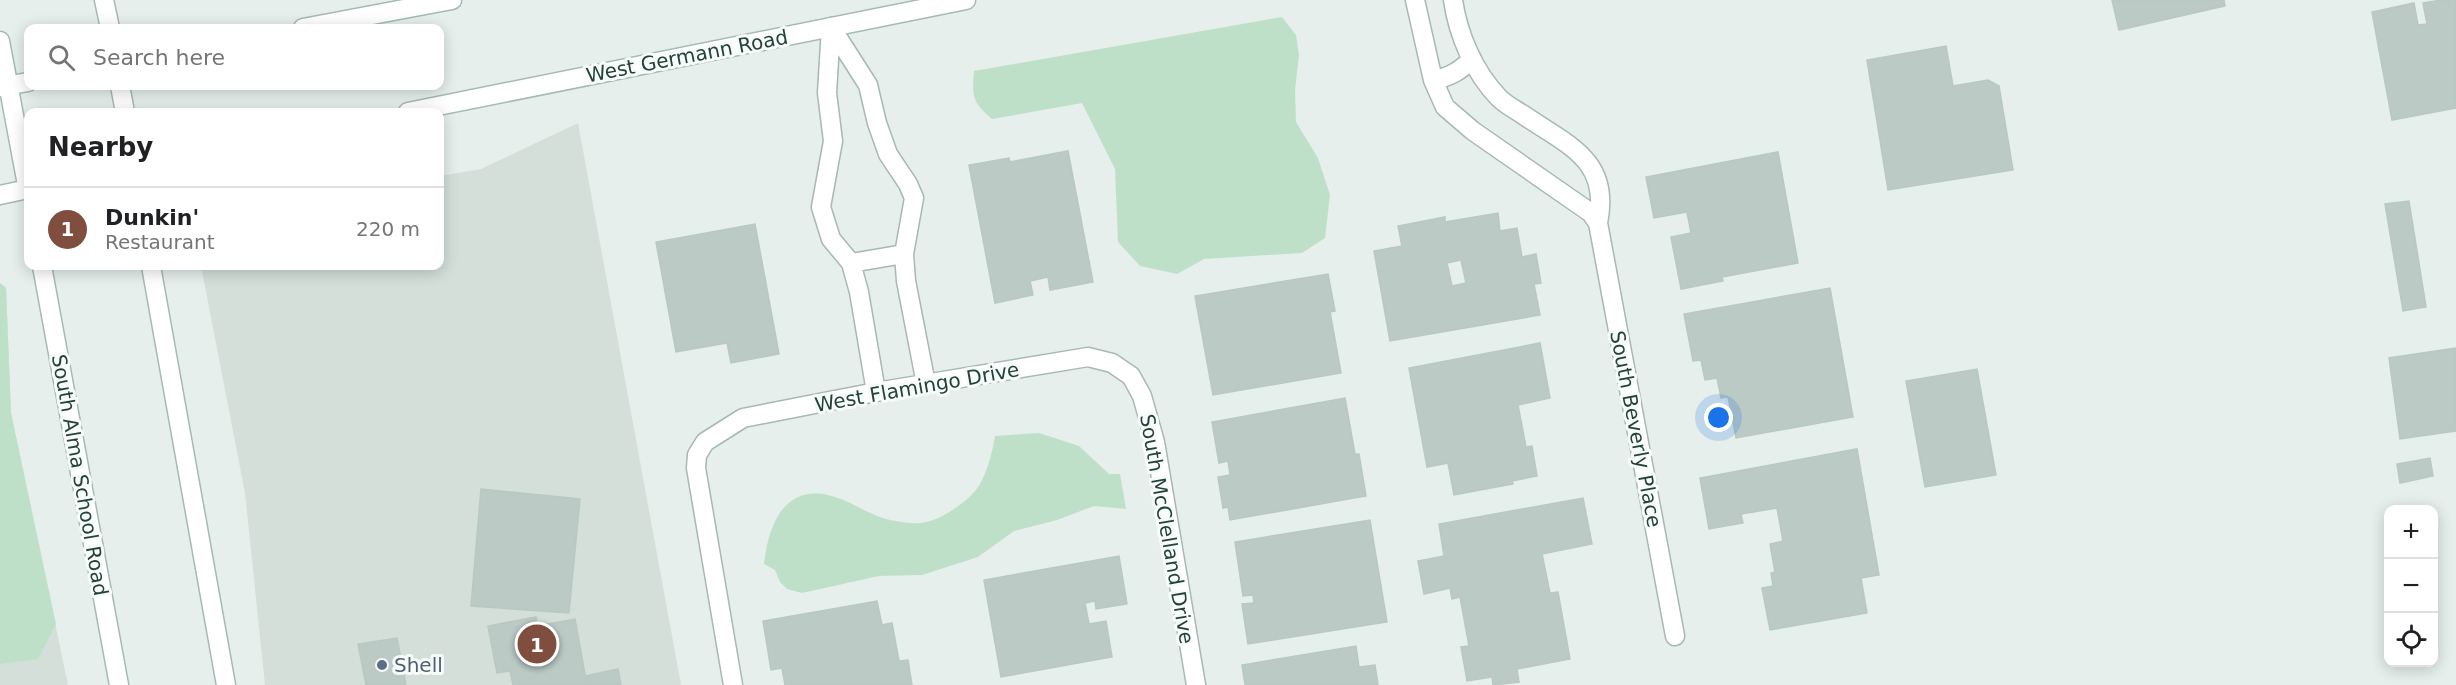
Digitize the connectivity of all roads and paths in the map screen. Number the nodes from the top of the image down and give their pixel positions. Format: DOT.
graph roads {
  1 [pos="104,0"];
  2 [pos="452,0"];
  3 [pos="966,0"];
  4 [pos="1414,0"];
  5 [pos="1453,0"];
  6 [pos="109,24"];
  7 [pos="324,24"];
  8 [pos="831,27"];
  9 [pos="0,41"];
  10 [pos="1472,59"];
  11 [pos="1433,80"];
  12 [pos="24,83"];
  13 [pos="4,86"];
  14 [pos="121,90"];
  15 [pos="124,108"];
  16 [pos="428,108"];
  17 [pos="24,173"];
  18 [pos="24,191"];
  19 [pos="0,195"];
  20 [pos="1594,218"];
  21 [pos="904,254"];
  22 [pos="851,263"];
  23 [pos="43,270"];
  24 [pos="152,270"];
  25 [pos="1131,376"];
  26 [pos="926,384"];
  27 [pos="876,392"];
  28 [pos="1675,636"];
  29 [pos="119,685"];
  30 [pos="226,685"];
  31 [pos="733,685"];
  32 [pos="1196,685"];
  1 -- 6 [label="street"];
  2 -- 7 [label="street"];
  3 -- 8 [label="street, West Germann Road"];
  4 -- 11 [label="street"];
  5 -- 10 [label="street, South Beverly Place"];
  8 -- 16 [label="street, West Germann Road"];
  8 -- 21 [label="street"];
  8 -- 22 [label="street"];
  9 -- 13 [label="street"];
  10 -- 11 [label="street"];
  10 -- 20 [label="street, South Beverly Place"];
  11 -- 20 [label="street"];
  12 -- 13 [label="street"];
  13 -- 17 [label="street"];
  14 -- 15 [label="street"];
  18 -- 19 [label="street"];
  20 -- 28 [label="street, South Beverly Place"];
  21 -- 22 [label="street"];
  21 -- 26 [label="street"];
  22 -- 27 [label="street"];
  23 -- 29 [label="street, South Alma School Road"];
  24 -- 30 [label="street"];
  25 -- 26 [label="street, West Flamingo Drive"];
  25 -- 32 [label="street, South McClelland Drive"];
  26 -- 27 [label="street, West Flamingo Drive"];
  27 -- 31 [label="street, West Flamingo Drive"];
}
